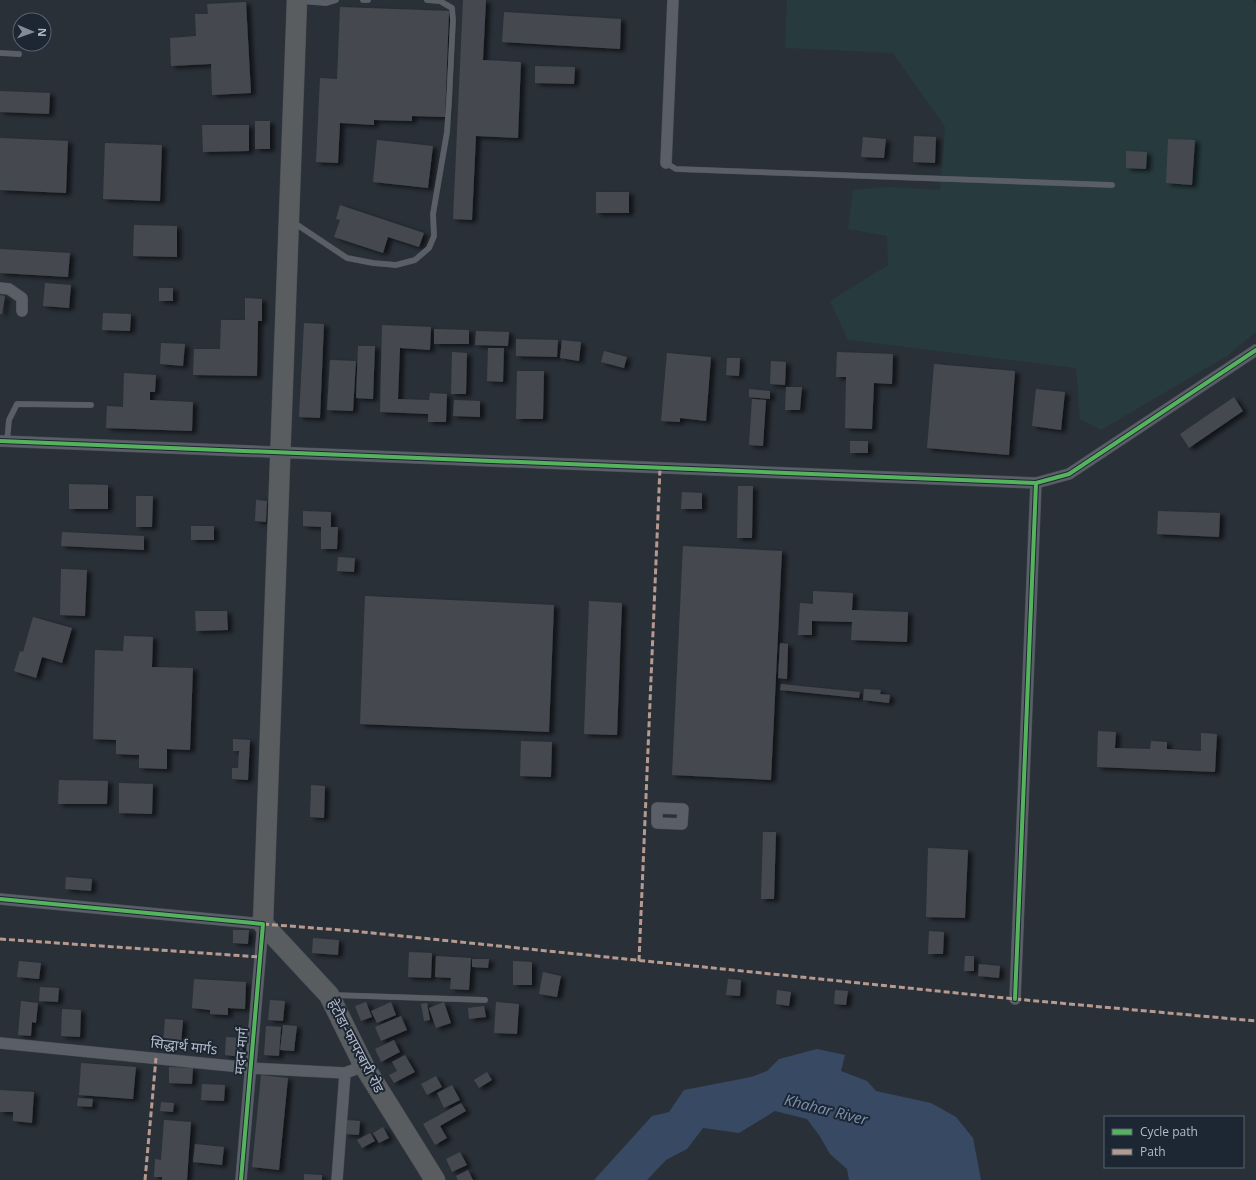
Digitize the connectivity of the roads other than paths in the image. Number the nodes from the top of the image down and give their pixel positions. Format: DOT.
graph roads {
  1 [pos="297,0"];
  2 [pos="336,0"];
  3 [pos="363,0"];
  4 [pos="368,0"];
  5 [pos="427,0"];
  6 [pos="673,0"];
  7 [pos="0,53"];
  8 [pos="19,54"];
  9 [pos="666,163"];
  10 [pos="1112,185"];
  11 [pos="289,219"];
  12 [pos="0,288"];
  13 [pos="22,311"];
  14 [pos="1256,350"];
  15 [pos="91,405"];
  16 [pos="4,441"];
  17 [pos="280,453"];
  18 [pos="1036,483"];
  19 [pos="0,899"];
  20 [pos="263,924"];
  21 [pos="328,995"];
  22 [pos="1015,999"];
  23 [pos="485,1000"];
  24 [pos="0,1043"];
  25 [pos="364,1066"];
  26 [pos="250,1068"];
  27 [pos="345,1073"];
  28 [pos="241,1180"];
  29 [pos="337,1180"];
  30 [pos="436,1180"];
  1 -- 2 [label="lane"];
  1 -- 11 [label="highway"];
  3 -- 4 [label="lane"];
  5 -- 11 [label="lane"];
  6 -- 9 [label="street"];
  7 -- 8 [label="lane"];
  9 -- 10 [label="lane"];
  11 -- 17 [label="highway"];
  12 -- 13 [label="street"];
  14 -- 18 [label="street"];
  15 -- 16 [label="lane"];
  16 -- 17 [label="street"];
  17 -- 18 [label="street"];
  17 -- 20 [label="highway"];
  18 -- 22 [label="street"];
  19 -- 20 [label="street"];
  20 -- 21 [label="highway, हेटौडा-फापरबारी रोड"];
  20 -- 26 [label="street, मदन मार्ग"];
  21 -- 23 [label="lane"];
  21 -- 25 [label="highway, हेटौडा-फापरबारी रोड"];
  24 -- 26 [label="street, सिद्धार्थ मार्गs"];
  25 -- 27 [label="street, सिद्धार्थ मार्गs"];
  25 -- 30 [label="highway, हेटौडा-फापरबारी रोड"];
  26 -- 27 [label="street, सिद्धार्थ मार्गs"];
  26 -- 28 [label="street, मदन मार्ग"];
  27 -- 29 [label="street"];
}
